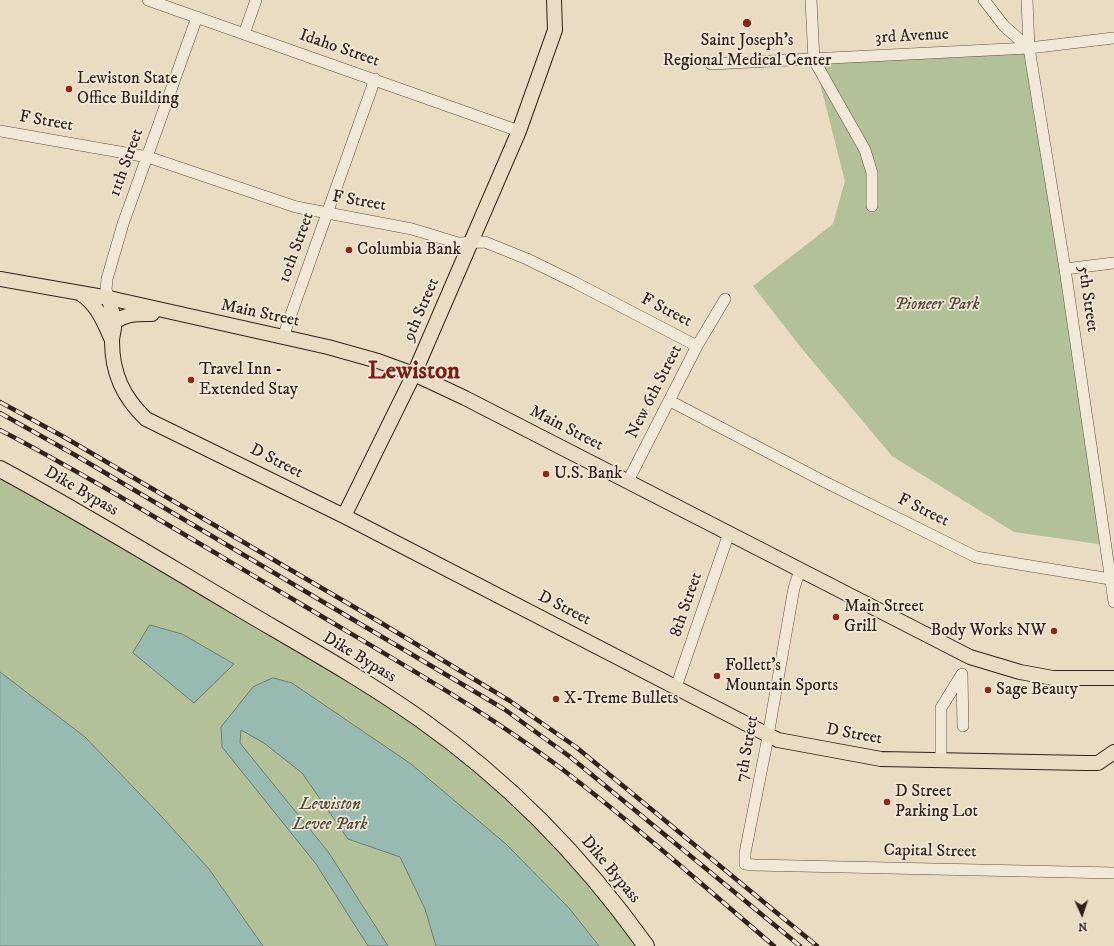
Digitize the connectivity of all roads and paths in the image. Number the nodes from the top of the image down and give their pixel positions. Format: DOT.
graph roads {
  1 [pos="148,0"];
  2 [pos="256,0"];
  3 [pos="554,0"];
  4 [pos="811,0"];
  5 [pos="984,0"];
  6 [pos="1027,0"];
  7 [pos="197,17"];
  8 [pos="244,34"];
  9 [pos="1114,38"];
  10 [pos="1029,48"];
  11 [pos="814,60"];
  12 [pos="711,64"];
  13 [pos="375,79"];
  14 [pos="0,131"];
  15 [pos="518,131"];
  16 [pos="148,157"];
  17 [pos="872,206"];
  18 [pos="328,214"];
  19 [pos="469,243"];
  20 [pos="1114,263"];
  21 [pos="1065,269"];
  22 [pos="0,279"];
  23 [pos="81,294"];
  24 [pos="109,298"];
  25 [pos="725,299"];
  26 [pos="180,315"];
  27 [pos="114,323"];
  28 [pos="283,337"];
  29 [pos="112,340"];
  30 [pos="697,346"];
  31 [pos="414,374"];
  32 [pos="670,401"];
  33 [pos="0,469"];
  34 [pos="628,481"];
  35 [pos="344,516"];
  36 [pos="729,533"];
  37 [pos="800,570"];
  38 [pos="1110,579"];
  39 [pos="1114,602"];
  40 [pos="1114,678"];
  41 [pos="676,687"];
  42 [pos="963,726"];
  43 [pos="768,735"];
  44 [pos="941,752"];
  45 [pos="1114,752"];
  46 [pos="745,864"];
  47 [pos="1114,873"];
  48 [pos="646,946"];
  1 -- 7 [label="street, Idaho Street"];
  2 -- 8 [label="street"];
  3 -- 15 [label="main road, 9th Street"];
  4 -- 11 [label="street"];
  5 -- 10 [label="street"];
  6 -- 10 [label="street, 5th Street"];
  7 -- 8 [label="street, Idaho Street"];
  7 -- 16 [label="street, 11th Street"];
  8 -- 13 [label="street, Idaho Street"];
  9 -- 10 [label="street, 3rd Avenue"];
  10 -- 11 [label="street, 3rd Avenue"];
  10 -- 21 [label="street, 5th Street"];
  11 -- 12 [label="street, 3rd Avenue"];
  11 -- 17 [label="street"];
  13 -- 15 [label="street, Idaho Street"];
  13 -- 18 [label="street, 10th Street"];
  14 -- 16 [label="street, F Street"];
  15 -- 19 [label="main road, 9th Street"];
  16 -- 18 [label="street, F Street"];
  16 -- 24 [label="street, 11th Street"];
  18 -- 19 [label="street, F Street"];
  18 -- 28 [label="street, 10th Street"];
  19 -- 30 [label="street, F Street"];
  19 -- 31 [label="main road, 9th Street"];
  20 -- 21 [label="street"];
  21 -- 38 [label="street, 5th Street"];
  22 -- 23 [label="main road, Main Street"];
  23 -- 24 [label="main road, Main Street"];
  23 -- 29 [label="main road"];
  24 -- 26 [label="main road, Main Street"];
  24 -- 27 [label="main road, D Street"];
  25 -- 30 [label="street, New 6th Street"];
  26 -- 27 [label="main road"];
  26 -- 28 [label="main road, Main Street"];
  27 -- 29 [label="main road, D Street"];
  28 -- 31 [label="main road, Main Street"];
  29 -- 35 [label="main road, D Street"];
  30 -- 32 [label="street, New 6th Street"];
  31 -- 34 [label="main road, Main Street"];
  31 -- 35 [label="main road, 9th Street"];
  32 -- 34 [label="street, New 6th Street"];
  32 -- 38 [label="street, F Street"];
  33 -- 48 [label="highway, Dike Bypass"];
  34 -- 36 [label="main road, Main Street"];
  35 -- 41 [label="main road, D Street"];
  36 -- 37 [label="main road, Main Street"];
  36 -- 41 [label="street, 8th Street"];
  37 -- 40 [label="main road, Main Street"];
  37 -- 43 [label="street, 7th Street"];
  38 -- 39 [label="street, 5th Street"];
  41 -- 43 [label="main road, D Street"];
  42 -- 44 [label="street"];
  43 -- 45 [label="main road, D Street"];
  43 -- 46 [label="street, 7th Street"];
  46 -- 47 [label="street, Capital Street"];
}
